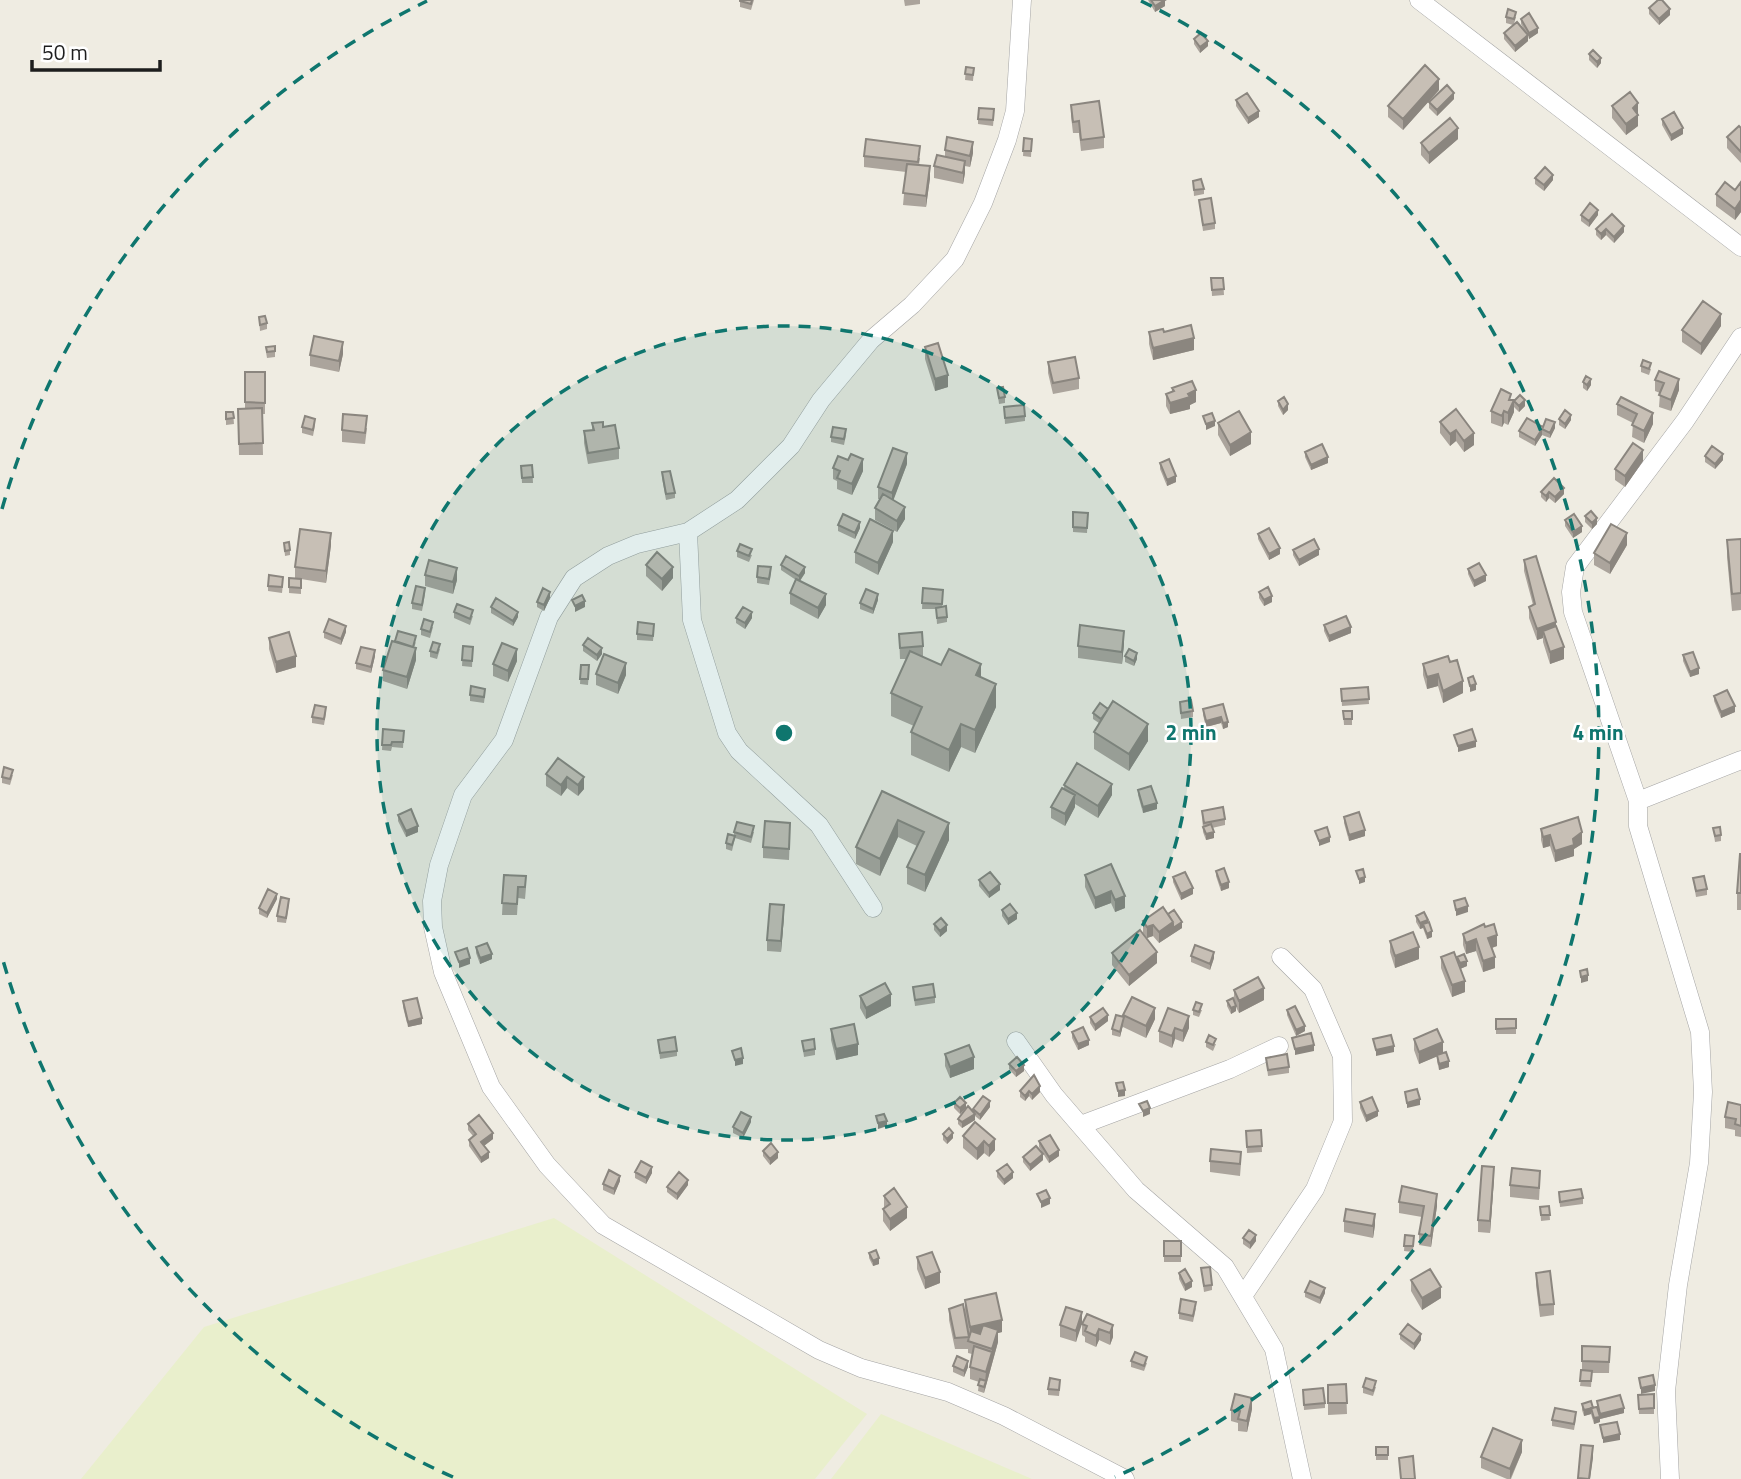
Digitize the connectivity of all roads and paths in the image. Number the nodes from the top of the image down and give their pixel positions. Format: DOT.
graph roads {
  1 [pos="1022,0"];
  2 [pos="1419,0"];
  3 [pos="1741,247"];
  4 [pos="1741,337"];
  5 [pos="688,532"];
  6 [pos="1741,760"];
  7 [pos="1639,801"];
  8 [pos="873,908"];
  9 [pos="1281,957"];
  10 [pos="1016,1041"];
  11 [pos="1279,1046"];
  12 [pos="1081,1125"];
  13 [pos="1242,1296"];
  14 [pos="1125,1479"];
  15 [pos="1302,1479"];
  16 [pos="1670,1479"];
  1 -- 5 [label="street"];
  2 -- 3 [label="street"];
  4 -- 7 [label="street"];
  5 -- 8 [label="street"];
  5 -- 14 [label="street"];
  6 -- 7 [label="street"];
  7 -- 16 [label="street"];
  9 -- 13 [label="street"];
  10 -- 12 [label="street"];
  11 -- 12 [label="street"];
  12 -- 13 [label="street"];
  13 -- 15 [label="street"];
}
